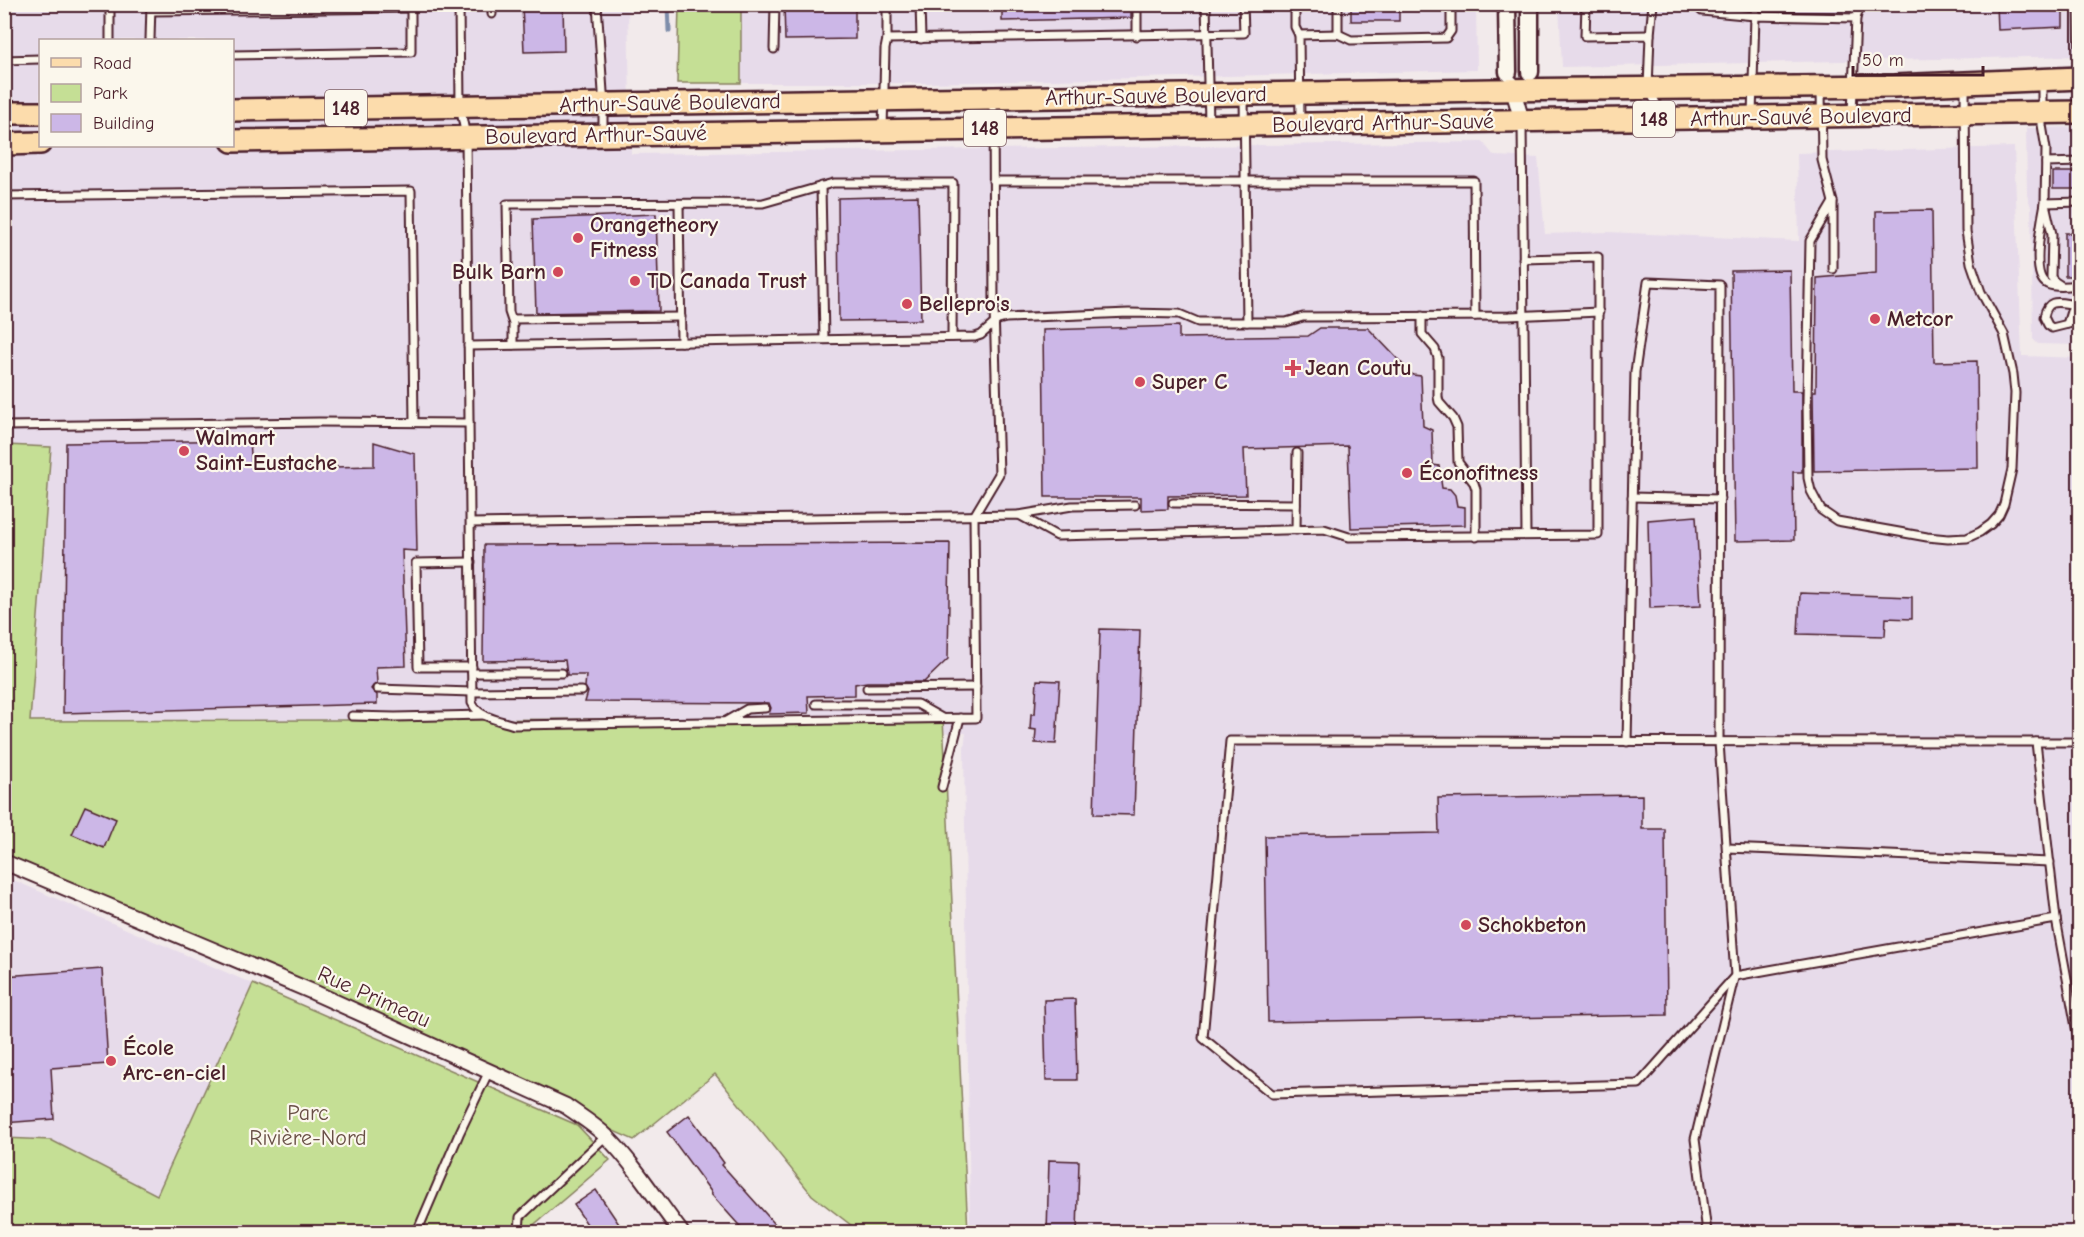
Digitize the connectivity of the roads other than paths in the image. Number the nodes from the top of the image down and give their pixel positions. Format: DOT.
graph roads {
  1 [pos="110,4"];
  2 [pos="459,4"];
  3 [pos="492,4"];
  4 [pos="597,4"];
  5 [pos="775,4"];
  6 [pos="887,4"];
  7 [pos="920,4"];
  8 [pos="1137,4"];
  9 [pos="1206,4"];
  10 [pos="1243,4"];
  11 [pos="1295,4"];
  12 [pos="1451,4"];
  13 [pos="1507,4"];
  14 [pos="1530,4"];
  15 [pos="1586,4"];
  16 [pos="1653,4"];
  17 [pos="1694,4"];
  18 [pos="1756,4"];
  19 [pos="1861,4"];
  20 [pos="2079,4"];
  21 [pos="1338,5"];
  22 [pos="411,6"];
  23 [pos="151,8"];
  24 [pos="492,14"];
  25 [pos="1755,16"];
  26 [pos="1856,18"];
  27 [pos="2079,25"];
  28 [pos="1207,34"];
  29 [pos="1338,34"];
  30 [pos="1299,35"];
  31 [pos="1650,35"];
  32 [pos="1137,36"];
  33 [pos="111,39"];
  34 [pos="150,39"];
  35 [pos="887,39"];
  36 [pos="921,39"];
  37 [pos="774,50"];
  38 [pos="234,55"];
  39 [pos="39,59"];
  40 [pos="4,60"];
  41 [pos="2079,72"];
  42 [pos="2079,78"];
  43 [pos="2042,80"];
  44 [pos="1520,81"];
  45 [pos="1965,83"];
  46 [pos="1821,86"];
  47 [pos="1854,86"];
  48 [pos="1753,87"];
  49 [pos="1648,88"];
  50 [pos="1299,93"];
  51 [pos="1244,94"];
  52 [pos="1209,95"];
  53 [pos="993,98"];
  54 [pos="883,100"];
  55 [pos="603,104"];
  56 [pos="460,106"];
  57 [pos="234,110"];
  58 [pos="2042,112"];
  59 [pos="2079,112"];
  60 [pos="4,113"];
  61 [pos="39,113"];
  62 [pos="1966,114"];
  63 [pos="1821,116"];
  64 [pos="1852,116"];
  65 [pos="1752,117"];
  66 [pos="1658,119"];
  67 [pos="1522,121"];
  68 [pos="1300,124"];
  69 [pos="1209,125"];
  70 [pos="1245,125"];
  71 [pos="993,128"];
  72 [pos="882,130"];
  73 [pos="603,135"];
  74 [pos="466,137"];
  75 [pos="234,141"];
  76 [pos="39,143"];
  77 [pos="4,144"];
  78 [pos="2079,162"];
  79 [pos="2046,163"];
  80 [pos="1246,181"];
  81 [pos="993,182"];
  82 [pos="821,186"];
  83 [pos="4,196"];
  84 [pos="1833,202"];
  85 [pos="2079,202"];
  86 [pos="2045,203"];
  87 [pos="679,204"];
  88 [pos="1523,259"];
  89 [pos="1833,269"];
  90 [pos="2079,285"];
  91 [pos="2063,286"];
  92 [pos="2076,305"];
  93 [pos="1599,312"];
  94 [pos="1524,315"];
  95 [pos="1422,316"];
  96 [pos="1475,316"];
  97 [pos="681,318"];
  98 [pos="512,319"];
  99 [pos="2079,321"];
  100 [pos="995,322"];
  101 [pos="1247,322"];
  102 [pos="2067,324"];
  103 [pos="952,337"];
  104 [pos="824,339"];
  105 [pos="681,342"];
  106 [pos="513,345"];
  107 [pos="468,346"];
  108 [pos="414,422"];
  109 [pos="469,423"];
  110 [pos="4,426"];
  111 [pos="1297,453"];
  112 [pos="1632,497"];
  113 [pos="1720,499"];
  114 [pos="1173,503"];
  115 [pos="1296,504"];
  116 [pos="1136,505"];
  117 [pos="1019,515"];
  118 [pos="974,516"];
  119 [pos="471,523"];
  120 [pos="1296,530"];
  121 [pos="1526,535"];
  122 [pos="1476,537"];
  123 [pos="471,562"];
  124 [pos="472,670"];
  125 [pos="562,673"];
  126 [pos="867,687"];
  127 [pos="976,687"];
  128 [pos="377,689"];
  129 [pos="582,691"];
  130 [pos="472,692"];
  131 [pos="816,704"];
  132 [pos="765,708"];
  133 [pos="352,716"];
  134 [pos="484,716"];
  135 [pos="943,718"];
  136 [pos="960,718"];
  137 [pos="724,722"];
  138 [pos="1627,742"];
  139 [pos="1719,742"];
  140 [pos="2036,742"];
  141 [pos="2079,742"];
  142 [pos="942,787"];
  143 [pos="1727,848"];
  144 [pos="4,862"];
  145 [pos="2050,862"];
  146 [pos="2056,919"];
  147 [pos="1735,976"];
  148 [pos="2079,1050"];
  149 [pos="489,1071"];
  150 [pos="606,1136"];
  151 [pos="417,1233"];
  152 [pos="519,1233"];
  153 [pos="681,1233"];
  154 [pos="1707,1233"];
  1 -- 33 [label="lane"];
  2 -- 56 [label="lane"];
  3 -- 24 [label="lane"];
  4 -- 55 [label="lane"];
  5 -- 37 [label="lane"];
  6 -- 35 [label="lane"];
  7 -- 36 [label="lane"];
  8 -- 32 [label="lane"];
  9 -- 28 [label="lane"];
  10 -- 28 [label="lane"];
  11 -- 30 [label="lane"];
  12 -- 29 [label="lane"];
  13 -- 44 [label="street"];
  14 -- 44 [label="street"];
  15 -- 31 [label="lane"];
  16 -- 31 [label="lane"];
  17 -- 25 [label="lane"];
  18 -- 25 [label="lane"];
  19 -- 26 [label="lane"];
  20 -- 27 [label="lane"];
  21 -- 29 [label="lane"];
  22 -- 23 [label="lane"];
  22 -- 38 [label="lane"];
  23 -- 34 [label="lane"];
  25 -- 26 [label="lane"];
  25 -- 48 [label="lane"];
  26 -- 47 [label="lane"];
  27 -- 41 [label="lane"];
  28 -- 32 [label="lane"];
  28 -- 52 [label="lane"];
  29 -- 30 [label="lane"];
  30 -- 50 [label="lane"];
  31 -- 49 [label="lane"];
  32 -- 36 [label="lane"];
  35 -- 36 [label="lane"];
  35 -- 54 [label="lane"];
  39 -- 40 [label="lane"];
  42 -- 43 [label="main road, Arthur-Sauvé Boulevard / 148"];
  43 -- 45 [label="main road, Arthur-Sauvé Boulevard / 148"];
  43 -- 58 [label="lane"];
  44 -- 49 [label="main road, Arthur-Sauvé Boulevard / 148"];
  44 -- 50 [label="main road, Arthur-Sauvé Boulevard / 148"];
  44 -- 67 [label="street"];
  45 -- 47 [label="main road, Arthur-Sauvé Boulevard / 148"];
  45 -- 62 [label="lane"];
  46 -- 47 [label="main road, Arthur-Sauvé Boulevard / 148"];
  46 -- 48 [label="main road, Arthur-Sauvé Boulevard / 148"];
  46 -- 63 [label="lane"];
  47 -- 64 [label="lane"];
  48 -- 49 [label="main road, Arthur-Sauvé Boulevard / 148"];
  48 -- 65 [label="lane"];
  49 -- 66 [label="lane"];
  50 -- 51 [label="main road, Arthur-Sauvé Boulevard / 148"];
  50 -- 68 [label="lane"];
  51 -- 52 [label="main road, Arthur-Sauvé Boulevard / 148"];
  51 -- 70 [label="lane"];
  52 -- 53 [label="main road, Arthur-Sauvé Boulevard / 148"];
  52 -- 69 [label="lane"];
  53 -- 54 [label="main road, Arthur-Sauvé Boulevard / 148"];
  53 -- 71 [label="lane"];
  54 -- 55 [label="main road, Arthur-Sauvé Boulevard / 148"];
  54 -- 72 [label="lane"];
  55 -- 56 [label="main road, Arthur-Sauvé Boulevard / 148"];
  55 -- 73 [label="lane"];
  56 -- 57 [label="main road, Arthur-Sauvé Boulevard / 148"];
  56 -- 74 [label="lane"];
  58 -- 59 [label="main road, Arthur-Sauvé Boulevard / 148"];
  58 -- 62 [label="main road, Arthur-Sauvé Boulevard / 148"];
  58 -- 79 [label="lane"];
  60 -- 61 [label="main road"];
  62 -- 64 [label="main road, Arthur-Sauvé Boulevard / 148"];
  62 -- 84 [label="lane"];
  63 -- 64 [label="main road, Arthur-Sauvé Boulevard / 148"];
  63 -- 65 [label="main road, Arthur-Sauvé Boulevard / 148"];
  63 -- 84 [label="lane"];
  65 -- 66 [label="main road, Arthur-Sauvé Boulevard / 148"];
  66 -- 67 [label="main road, Arthur-Sauvé Boulevard / 148"];
  67 -- 68 [label="main road, Boulevard Arthur-Sauvé / 148"];
  67 -- 88 [label="lane"];
  68 -- 70 [label="main road, Boulevard Arthur-Sauvé / 148"];
  69 -- 70 [label="main road, Arthur-Sauvé Boulevard / 148"];
  69 -- 71 [label="main road, Arthur-Sauvé Boulevard / 148"];
  70 -- 80 [label="lane"];
  71 -- 72 [label="main road, Arthur-Sauvé Boulevard / 148"];
  71 -- 81 [label="lane"];
  72 -- 73 [label="main road, Boulevard Arthur-Sauvé / 148"];
  73 -- 74 [label="main road, Boulevard Arthur-Sauvé / 148"];
  74 -- 75 [label="main road, 148"];
  74 -- 107 [label="lane"];
  76 -- 77 [label="main road"];
  78 -- 79 [label="lane"];
  79 -- 86 [label="lane"];
  80 -- 81 [label="lane"];
  80 -- 96 [label="lane"];
  80 -- 101 [label="lane"];
  81 -- 100 [label="lane"];
  82 -- 87 [label="lane"];
  82 -- 103 [label="lane"];
  82 -- 104 [label="lane"];
  83 -- 108 [label="lane"];
  84 -- 89 [label="lane"];
  85 -- 86 [label="lane"];
  86 -- 91 [label="lane"];
  86 -- 91 [label="lane"];
  87 -- 97 [label="lane"];
  87 -- 98 [label="lane"];
  88 -- 93 [label="lane"];
  88 -- 94 [label="lane"];
  90 -- 91 [label="lane"];
  92 -- 102 [label="lane"];
  92 -- 102 [label="lane"];
  93 -- 94 [label="lane"];
  93 -- 121 [label="lane"];
  94 -- 96 [label="lane"];
  94 -- 121 [label="lane"];
  95 -- 96 [label="lane"];
  95 -- 101 [label="lane"];
  95 -- 122 [label="lane"];
  97 -- 98 [label="lane"];
  97 -- 105 [label="lane"];
  98 -- 106 [label="lane"];
  99 -- 102 [label="lane"];
  100 -- 101 [label="lane"];
  100 -- 103 [label="lane"];
  100 -- 118 [label="lane"];
  103 -- 104 [label="lane"];
  104 -- 105 [label="lane"];
  105 -- 106 [label="lane"];
  106 -- 107 [label="lane"];
  107 -- 109 [label="lane"];
  108 -- 109 [label="lane"];
  108 -- 110 [label="lane"];
  109 -- 119 [label="lane"];
  111 -- 115 [label="lane"];
  112 -- 113 [label="lane"];
  112 -- 113 [label="lane"];
  112 -- 138 [label="lane"];
  113 -- 139 [label="lane"];
  114 -- 115 [label="lane"];
  115 -- 120 [label="lane"];
  116 -- 117 [label="lane"];
  117 -- 118 [label="lane"];
  117 -- 120 [label="lane"];
  118 -- 119 [label="lane"];
  118 -- 127 [label="lane"];
  119 -- 123 [label="lane"];
  120 -- 122 [label="lane"];
  121 -- 122 [label="lane"];
  123 -- 124 [label="lane"];
  123 -- 124 [label="lane"];
  124 -- 125 [label="lane"];
  124 -- 130 [label="lane"];
  126 -- 127 [label="lane"];
  127 -- 136 [label="lane"];
  128 -- 130 [label="lane"];
  129 -- 130 [label="lane"];
  130 -- 134 [label="lane"];
  131 -- 135 [label="lane"];
  132 -- 137 [label="lane"];
  133 -- 134 [label="lane"];
  134 -- 137 [label="lane"];
  135 -- 136 [label="lane"];
  135 -- 137 [label="lane"];
  136 -- 142 [label="lane"];
  138 -- 139 [label="lane"];
  138 -- 147 [label="lane"];
  139 -- 140 [label="lane"];
  139 -- 143 [label="lane"];
  140 -- 141 [label="lane"];
  140 -- 145 [label="lane"];
  143 -- 145 [label="lane"];
  143 -- 147 [label="lane"];
  144 -- 149 [label="street, Rue Primeau"];
  145 -- 146 [label="lane"];
  146 -- 147 [label="lane"];
  146 -- 148 [label="lane"];
  147 -- 154 [label="lane"];
  149 -- 150 [label="street, Rue Primeau"];
  149 -- 151 [label="lane"];
  150 -- 152 [label="lane"];
  150 -- 153 [label="street, Rue Primeau"];
}
